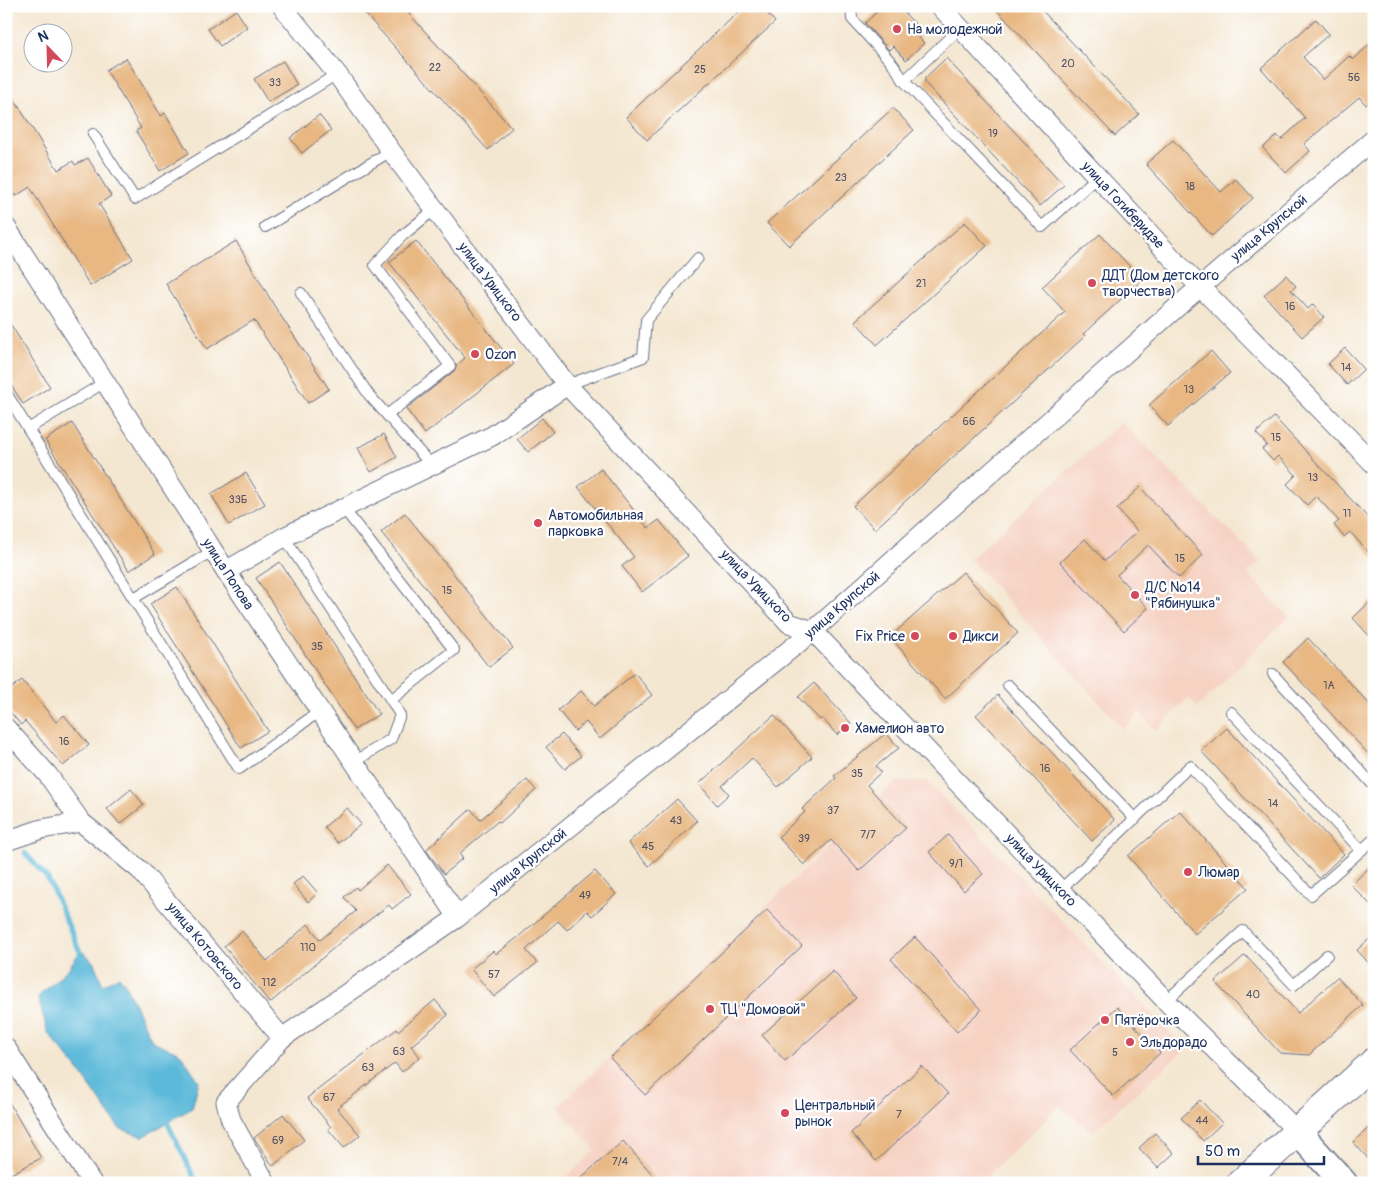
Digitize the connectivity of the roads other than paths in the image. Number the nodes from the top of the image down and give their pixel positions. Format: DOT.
graph roads {
  1 [pos="282,6"];
  2 [pos="851,6"];
  3 [pos="940,6"];
  4 [pos="960,28"];
  5 [pos="337,74"];
  6 [pos="904,81"];
  7 [pos="93,134"];
  8 [pos="1374,139"];
  9 [pos="391,151"];
  10 [pos="1097,176"];
  11 [pos="435,209"];
  12 [pos="265,227"];
  13 [pos="7,230"];
  14 [pos="698,258"];
  15 [pos="1200,287"];
  16 [pos="301,293"];
  17 [pos="105,382"];
  18 [pos="567,385"];
  19 [pos="6,393"];
  20 [pos="387,415"];
  21 [pos="28,429"];
  22 [pos="1374,464"];
  23 [pos="432,466"];
  24 [pos="344,509"];
  25 [pos="284,537"];
  26 [pos="213,551"];
  27 [pos="226,571"];
  28 [pos="134,598"];
  29 [pos="813,631"];
  30 [pos="1273,674"];
  31 [pos="1008,685"];
  32 [pos="391,700"];
  33 [pos="320,711"];
  34 [pos="1231,712"];
  35 [pos="6,728"];
  36 [pos="354,762"];
  37 [pos="1374,786"];
  38 [pos="1135,819"];
  39 [pos="81,822"];
  40 [pos="1374,839"];
  41 [pos="6,841"];
  42 [pos="1361,850"];
  43 [pos="1060,890"];
  44 [pos="458,917"];
  45 [pos="1327,955"];
  46 [pos="1166,1001"];
  47 [pos="282,1038"];
  48 [pos="6,1048"];
  49 [pos="1374,1062"];
  50 [pos="1297,1131"];
  51 [pos="92,1183"];
  52 [pos="266,1183"];
  53 [pos="1241,1183"];
  54 [pos="1344,1183"];
  1 -- 5 [label="street, улица Урицкого"];
  2 -- 6 [label="lane"];
  3 -- 4 [label="street, улица Гогиберидзе"];
  4 -- 6 [label="lane"];
  4 -- 10 [label="street, улица Гогиберидзе"];
  5 -- 7 [label="lane"];
  5 -- 9 [label="street, улица Урицкого"];
  6 -- 10 [label="lane"];
  8 -- 15 [label="street, улица Крупской"];
  9 -- 11 [label="street, улица Урицкого"];
  9 -- 12 [label="lane"];
  10 -- 15 [label="street, улица Гогиберидзе"];
  11 -- 18 [label="street, улица Урицкого"];
  11 -- 20 [label="lane"];
  13 -- 17 [label="street, улица Попова"];
  14 -- 18 [label="lane"];
  15 -- 22 [label="street, улица Гогиберидзе"];
  15 -- 29 [label="street, улица Крупской"];
  16 -- 20 [label="lane"];
  17 -- 21 [label="lane"];
  17 -- 26 [label="street, улица Попова"];
  18 -- 23 [label="street"];
  18 -- 29 [label="street, улица Урицкого"];
  19 -- 21 [label="lane"];
  20 -- 23 [label="lane"];
  21 -- 28 [label="lane"];
  23 -- 24 [label="street"];
  24 -- 25 [label="street"];
  24 -- 32 [label="lane"];
  25 -- 27 [label="street"];
  25 -- 32 [label="lane"];
  26 -- 27 [label="street, улица Попова"];
  26 -- 28 [label="lane"];
  27 -- 33 [label="street, улица Попова"];
  28 -- 33 [label="lane"];
  29 -- 43 [label="street, улица Урицкого"];
  29 -- 44 [label="street, улица Крупской"];
  30 -- 37 [label="lane"];
  31 -- 38 [label="lane"];
  32 -- 36 [label="lane"];
  33 -- 36 [label="street, улица Попова"];
  34 -- 42 [label="lane"];
  35 -- 39 [label="street, улица Котовского"];
  36 -- 44 [label="street, улица Попова"];
  38 -- 42 [label="lane"];
  38 -- 43 [label="lane"];
  39 -- 41 [label="street"];
  39 -- 47 [label="street, улица Котовского"];
  40 -- 42 [label="lane"];
  43 -- 46 [label="street, улица Урицкого"];
  44 -- 47 [label="street, улица Крупской"];
  45 -- 46 [label="lane"];
  46 -- 50 [label="street, улица Урицкого"];
  47 -- 52 [label="street"];
  48 -- 51 [label="street"];
  49 -- 50 [label="main road"];
  50 -- 53 [label="main road"];
  50 -- 54 [label="street, улица Урицкого"];
}
